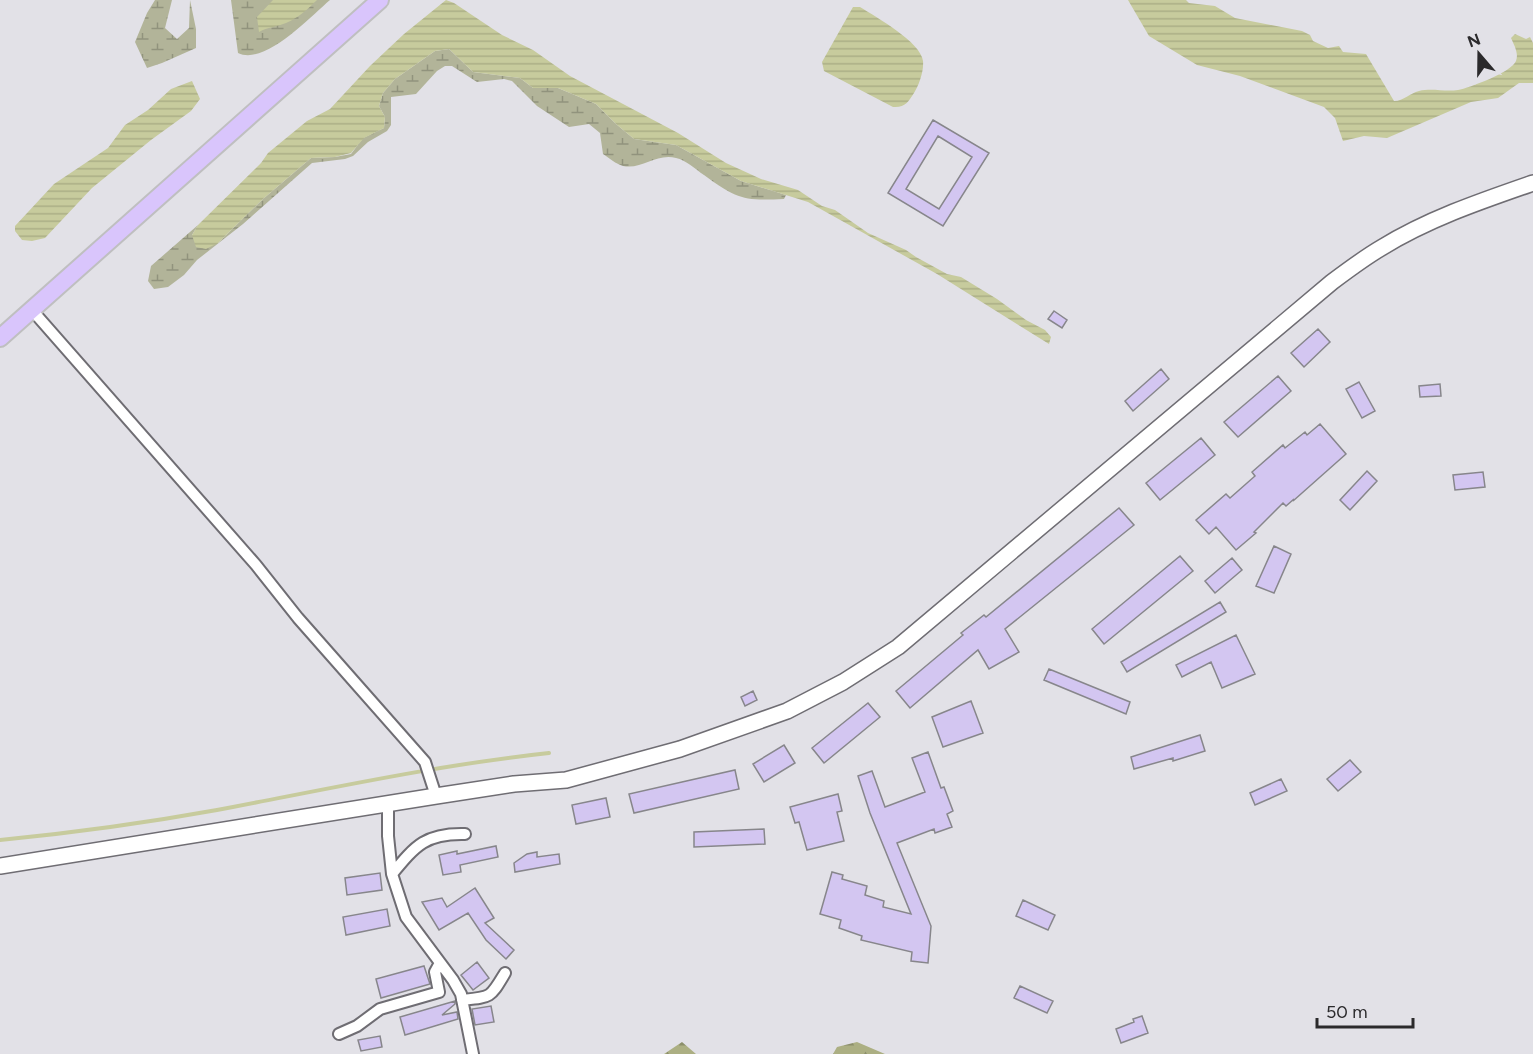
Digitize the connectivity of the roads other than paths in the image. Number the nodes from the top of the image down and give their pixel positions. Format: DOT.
graph roads {
  1 [pos="381,0"];
  2 [pos="1533,183"];
  3 [pos="32,310"];
  4 [pos="0,338"];
  5 [pos="436,796"];
  6 [pos="388,804"];
  7 [pos="465,834"];
  8 [pos="0,866"];
  9 [pos="392,874"];
  10 [pos="440,963"];
  11 [pos="505,973"];
  12 [pos="462,1000"];
  13 [pos="339,1034"];
  14 [pos="472,1054"];
  1 -- 3 [label="main road"];
  2 -- 5 [label="main road"];
  3 -- 4 [label="main road"];
  3 -- 5 [label="street"];
  5 -- 6 [label="main road"];
  6 -- 8 [label="main road"];
  6 -- 9 [label="street"];
  7 -- 9 [label="street"];
  9 -- 10 [label="street"];
  10 -- 12 [label="street"];
  10 -- 13 [label="street"];
  11 -- 12 [label="street"];
  12 -- 14 [label="street"];
}
